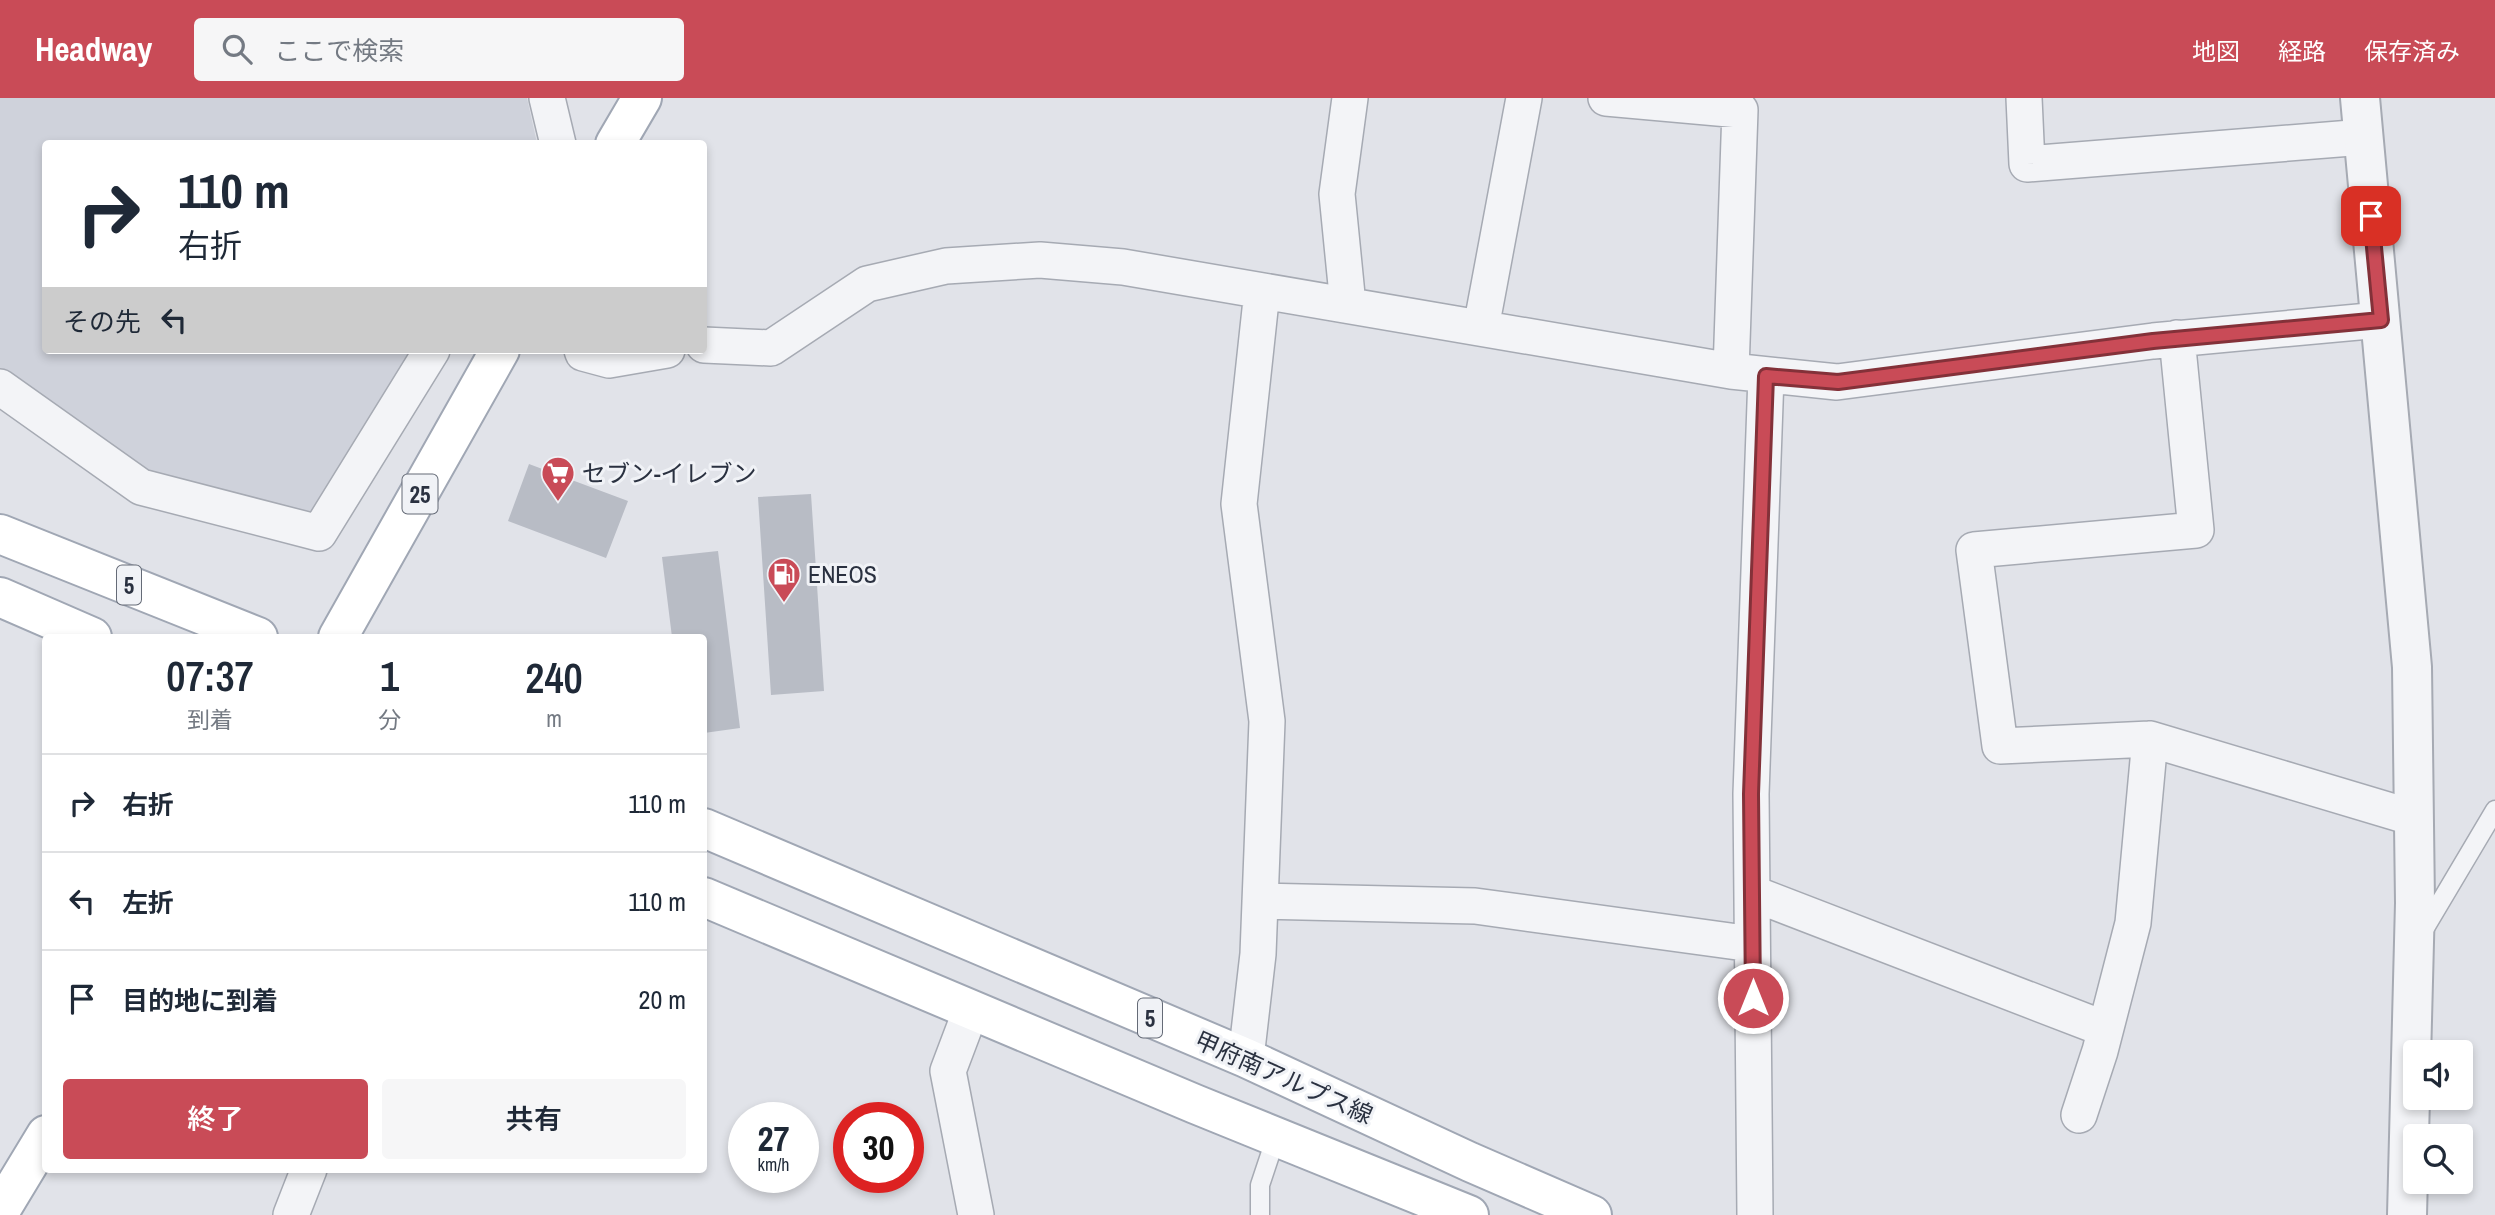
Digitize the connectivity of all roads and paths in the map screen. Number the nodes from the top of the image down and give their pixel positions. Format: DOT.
graph roads {
  1 [pos="547,98"];
  2 [pos="642,98"];
  3 [pos="1350,98"];
  4 [pos="1524,98"];
  5 [pos="1606,98"];
  6 [pos="2024,98"];
  7 [pos="2360,98"];
  8 [pos="2364,137"];
  9 [pos="557,140"];
  10 [pos="617,140"];
  11 [pos="1262,290"];
  12 [pos="1348,305"];
  13 [pos="2381,320"];
  14 [pos="1481,328"];
  15 [pos="2177,338"];
  16 [pos="707,345"];
  17 [pos="430,354"];
  18 [pos="498,354"];
  19 [pos="587,354"];
  20 [pos="644,354"];
  21 [pos="1731,371"];
  22 [pos="1766,376"];
  23 [pos="0,387"];
  24 [pos="0,534"];
  25 [pos="0,597"];
  26 [pos="85,634"];
  27 [pos="250,634"];
  28 [pos="340,634"];
  29 [pos="2150,739"];
  30 [pos="2495,810"];
  31 [pos="2414,818"];
  32 [pos="707,829"];
  33 [pos="1752,893"];
  34 [pos="707,898"];
  35 [pos="1260,901"];
  36 [pos="1752,944"];
  37 [pos="2413,947"];
  38 [pos="971,1010"];
  39 [pos="2105,1029"];
  40 [pos="1246,1058"];
  41 [pos="2079,1115"];
  42 [pos="1276,1137"];
  43 [pos="42,1142"];
  44 [pos="307,1173"];
  45 [pos="0,1211"];
  46 [pos="290,1215"];
  47 [pos="976,1215"];
  48 [pos="1261,1215"];
  49 [pos="1469,1215"];
  50 [pos="1592,1215"];
  51 [pos="1755,1215"];
  52 [pos="2407,1215"];
  1 -- 9 [label="street"];
  2 -- 10 [label="main road"];
  3 -- 12 [label="street"];
  4 -- 14 [label="street"];
  5 -- 21 [label="street"];
  6 -- 8 [label="street"];
  7 -- 8 [label="street"];
  8 -- 13 [label="street"];
  11 -- 12 [label="street"];
  11 -- 16 [label="street"];
  11 -- 35 [label="street"];
  12 -- 14 [label="street"];
  13 -- 15 [label="street"];
  13 -- 31 [label="street"];
  14 -- 21 [label="street"];
  15 -- 22 [label="street"];
  15 -- 29 [label="street"];
  17 -- 23 [label="street"];
  18 -- 28 [label="main road, 25"];
  19 -- 20 [label="street"];
  21 -- 22 [label="street"];
  22 -- 33 [label="street"];
  24 -- 27 [label="main road, 5"];
  25 -- 26 [label="main road"];
  29 -- 31 [label="street"];
  29 -- 39 [label="street"];
  30 -- 37 [label="lane"];
  31 -- 37 [label="street"];
  32 -- 40 [label="main road, 甲府南アルプス線 / 5"];
  33 -- 36 [label="street"];
  33 -- 39 [label="street"];
  34 -- 38 [label="main road"];
  35 -- 36 [label="street"];
  35 -- 40 [label="street"];
  36 -- 51 [label="street"];
  37 -- 52 [label="street"];
  38 -- 42 [label="main road"];
  38 -- 47 [label="street"];
  39 -- 41 [label="street"];
  40 -- 50 [label="main road, 甲府南アルプス線 / 5"];
  42 -- 48 [label="lane"];
  42 -- 49 [label="main road"];
  43 -- 45 [label="main road"];
  44 -- 46 [label="street"];
}
